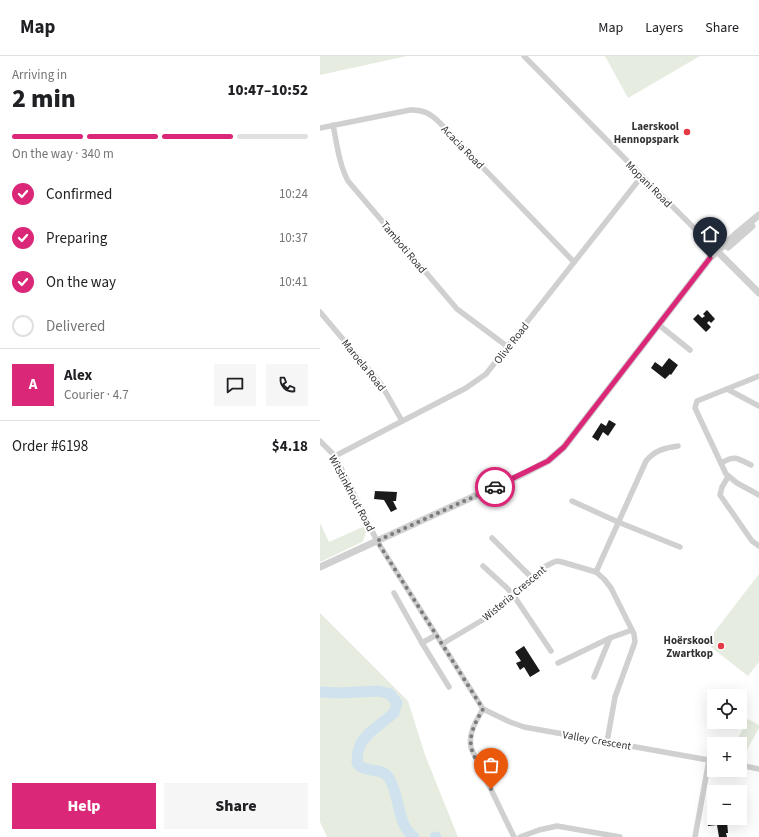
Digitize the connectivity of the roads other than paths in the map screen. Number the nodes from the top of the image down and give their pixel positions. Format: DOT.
graph roads {
  1 [pos="524,56"];
  2 [pos="333,125"];
  3 [pos="320,128"];
  4 [pos="642,176"];
  5 [pos="759,215"];
  6 [pos="759,221"];
  7 [pos="719,252"];
  8 [pos="574,262"];
  9 [pos="759,293"];
  10 [pos="320,312"];
  11 [pos="659,325"];
  12 [pos="508,347"];
  13 [pos="690,350"];
  14 [pos="759,376"];
  15 [pos="727,389"];
  16 [pos="759,406"];
  17 [pos="402,421"];
  18 [pos="320,441"];
  19 [pos="678,446"];
  20 [pos="335,456"];
  21 [pos="720,463"];
  22 [pos="751,465"];
  23 [pos="728,476"];
  24 [pos="759,495"];
  25 [pos="572,501"];
  26 [pos="618,522"];
  27 [pos="492,538"];
  28 [pos="377,541"];
  29 [pos="759,546"];
  30 [pos="680,547"];
  31 [pos="483,566"];
  32 [pos="320,567"];
  33 [pos="596,572"];
  34 [pos="533,578"];
  35 [pos="394,593"];
  36 [pos="514,596"];
  37 [pos="632,630"];
  38 [pos="436,635"];
  39 [pos="610,638"];
  40 [pos="422,643"];
  41 [pos="442,644"];
  42 [pos="551,651"];
  43 [pos="558,663"];
  44 [pos="594,677"];
  45 [pos="449,687"];
  46 [pos="483,709"];
  47 [pos="607,742"];
  48 [pos="707,759"];
  49 [pos="747,766"];
  50 [pos="759,769"];
  51 [pos="707,777"];
  52 [pos="514,837"];
  53 [pos="520,837"];
  54 [pos="620,837"];
  55 [pos="695,837"];
  1 -- 4 [label="street, Mopani Road"];
  2 -- 3 [label="street, Acacia Road"];
  2 -- 8 [label="street, Acacia Road"];
  2 -- 12 [label="street, Tamboti Road"];
  4 -- 7 [label="street, Mopani Road"];
  4 -- 8 [label="street, Olive Road"];
  5 -- 7 [label="street"];
  6 -- 7 [label="street"];
  7 -- 9 [label="street, Mopani Road"];
  7 -- 11 [label="street"];
  8 -- 12 [label="street, Olive Road"];
  10 -- 17 [label="street, Maroela Road"];
  11 -- 13 [label="street"];
  11 -- 28 [label="street"];
  12 -- 17 [label="street, Olive Road"];
  14 -- 15 [label="street"];
  15 -- 16 [label="street"];
  15 -- 21 [label="street"];
  17 -- 20 [label="street, Olive Road"];
  18 -- 20 [label="street, Witstinkhout Road"];
  19 -- 26 [label="street"];
  20 -- 28 [label="street, Witstinkhout Road"];
  21 -- 22 [label="street"];
  21 -- 23 [label="street"];
  23 -- 24 [label="street"];
  23 -- 29 [label="street"];
  25 -- 26 [label="street"];
  26 -- 30 [label="street"];
  26 -- 33 [label="street"];
  27 -- 34 [label="street"];
  28 -- 32 [label="street"];
  28 -- 38 [label="street, Witstinkhout Road"];
  31 -- 36 [label="street"];
  33 -- 34 [label="street, Wisteria Crescent"];
  33 -- 37 [label="street"];
  34 -- 36 [label="street, Wisteria Crescent"];
  35 -- 40 [label="street"];
  36 -- 41 [label="street, Wisteria Crescent"];
  36 -- 42 [label="street"];
  37 -- 39 [label="street"];
  37 -- 47 [label="street"];
  38 -- 40 [label="street"];
  38 -- 41 [label="street, Witstinkhout Road"];
  39 -- 43 [label="street"];
  39 -- 44 [label="street"];
  40 -- 45 [label="street"];
  41 -- 46 [label="street, Witstinkhout Road"];
  46 -- 47 [label="street, Valley Crescent"];
  46 -- 52 [label="street"];
  47 -- 48 [label="street, Valley Crescent"];
  49 -- 50 [label="street"];
  51 -- 55 [label="street"];
  53 -- 54 [label="street"];
}
